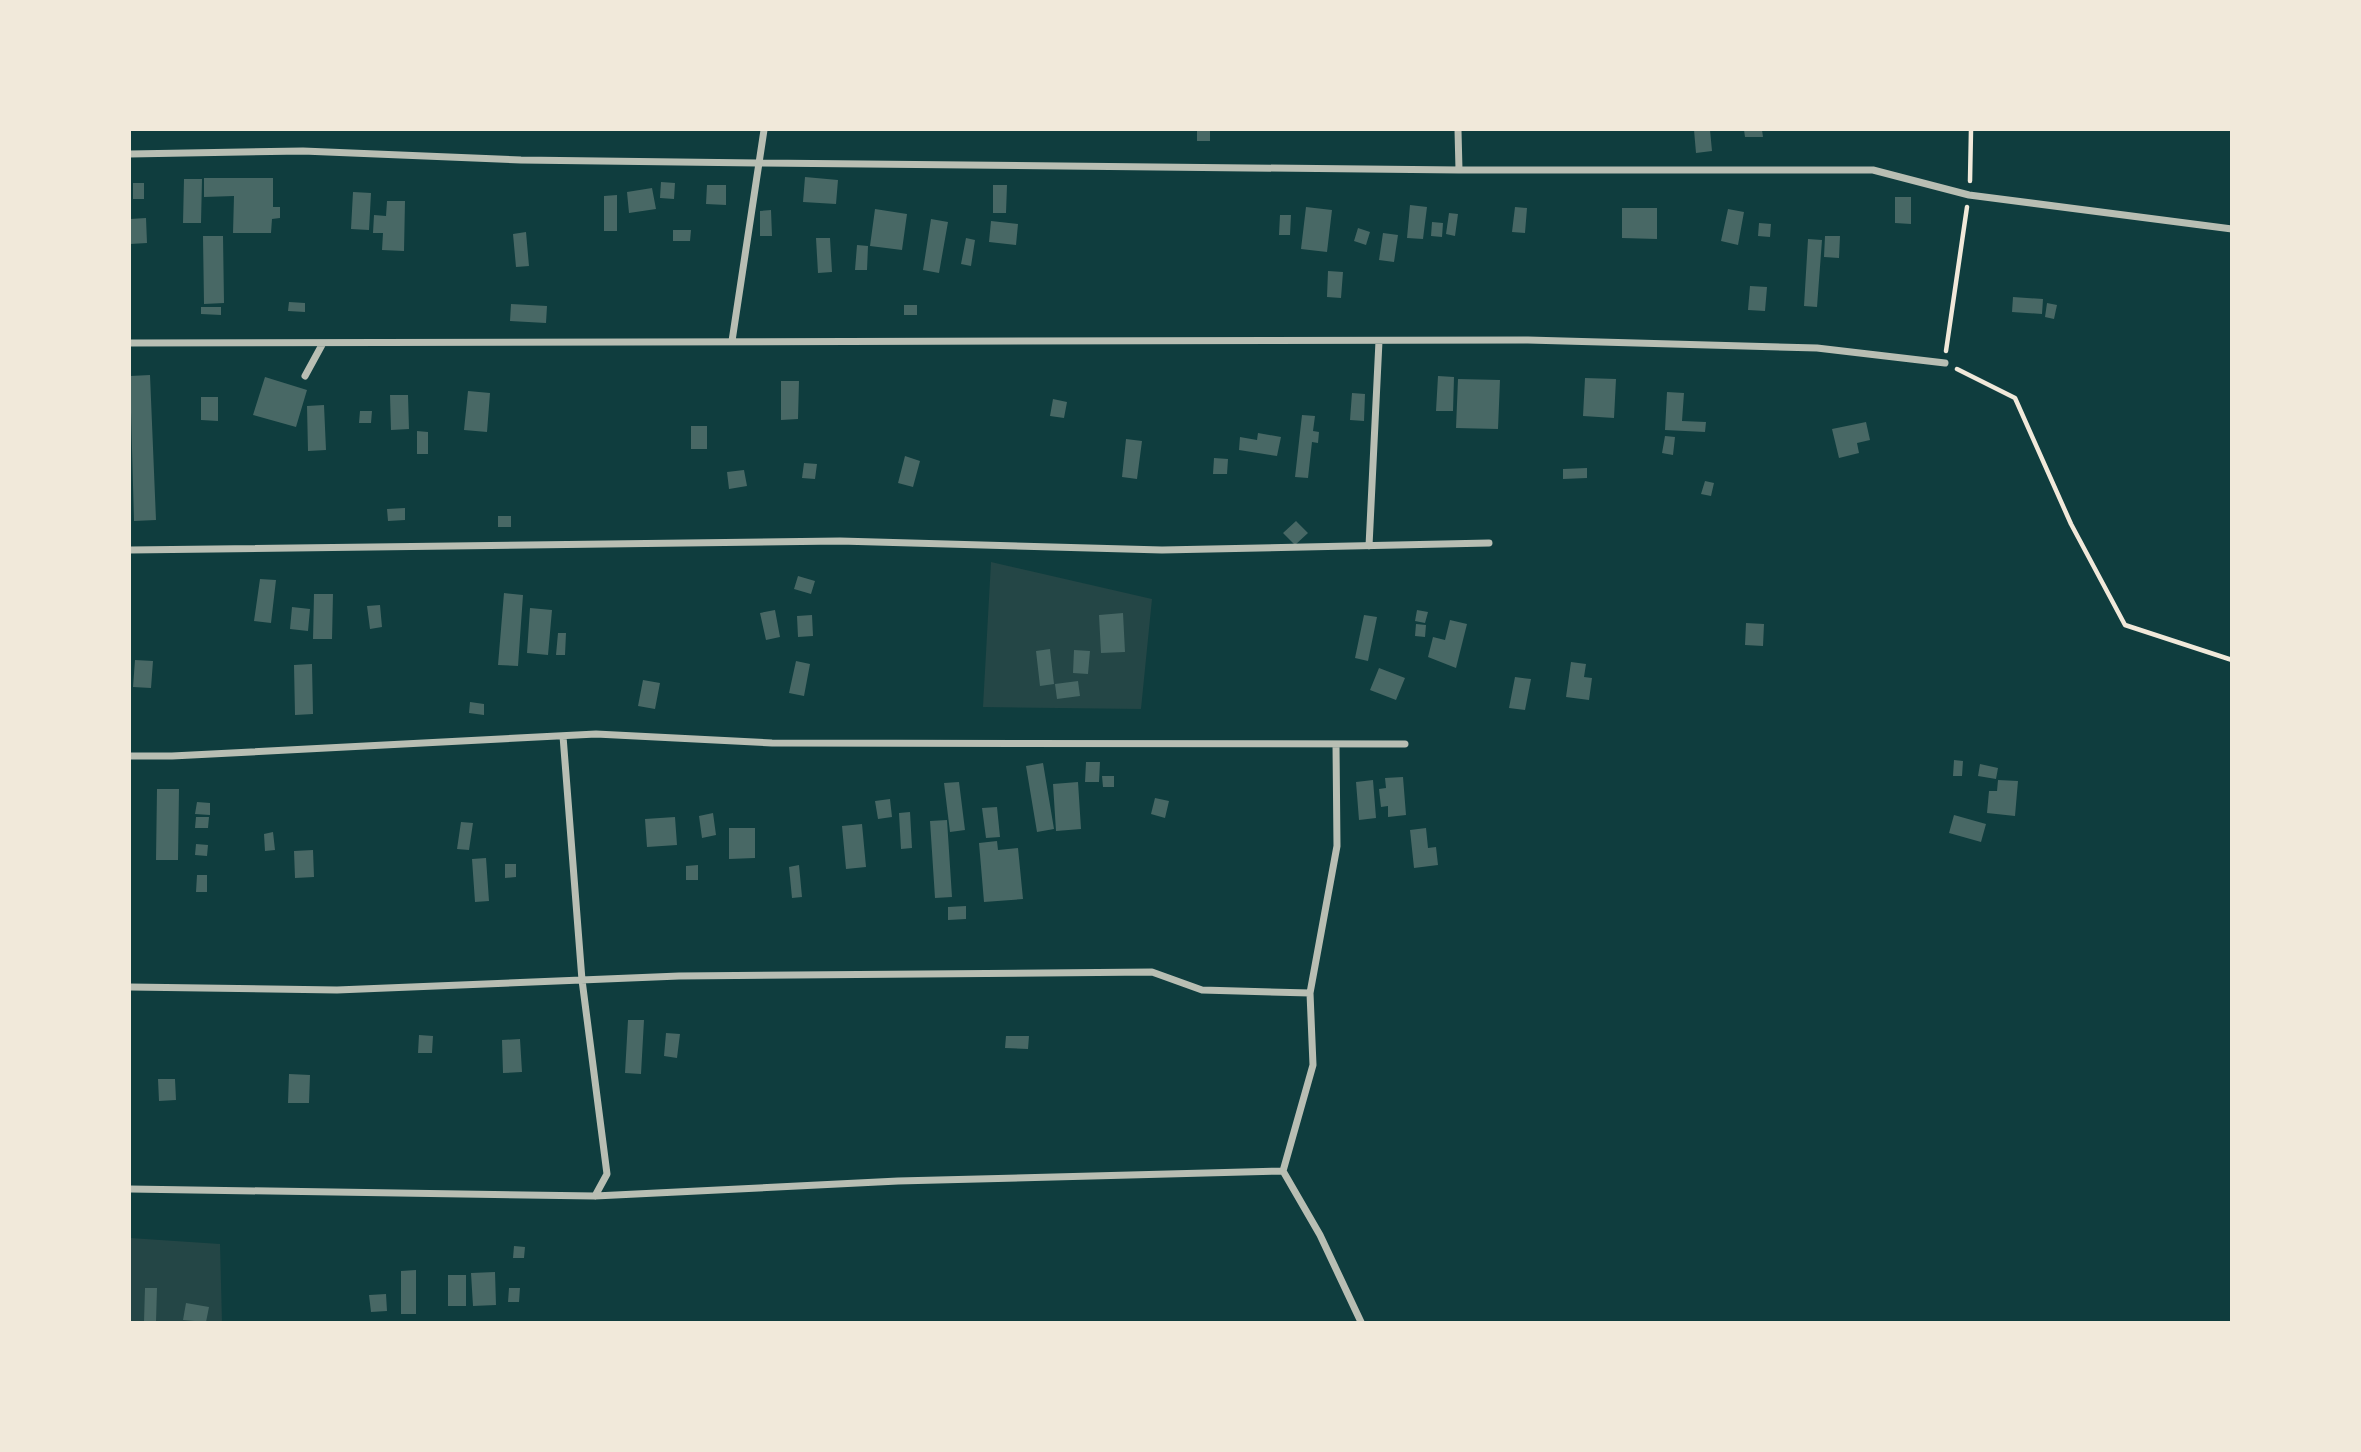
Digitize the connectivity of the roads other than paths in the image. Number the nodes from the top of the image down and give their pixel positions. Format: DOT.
graph roads {
  1 [pos="764,130"];
  2 [pos="1458,130"];
  3 [pos="130,154"];
  4 [pos="757,163"];
  5 [pos="1459,170"];
  6 [pos="2231,229"];
  7 [pos="732,341"];
  8 [pos="1379,341"];
  9 [pos="130,343"];
  10 [pos="323,343"];
  11 [pos="1945,363"];
  12 [pos="305,376"];
  13 [pos="1489,543"];
  14 [pos="1369,546"];
  15 [pos="130,550"];
  16 [pos="563,736"];
  17 [pos="1336,744"];
  18 [pos="1405,744"];
  19 [pos="130,756"];
  20 [pos="582,980"];
  21 [pos="130,987"];
  22 [pos="1310,993"];
  23 [pos="1283,1171"];
  24 [pos="130,1189"];
  25 [pos="595,1196"];
  26 [pos="1361,1322"];
  1 -- 4 [label="street"];
  2 -- 5 [label="street"];
  3 -- 4 [label="street"];
  4 -- 5 [label="street"];
  4 -- 7 [label="street"];
  5 -- 6 [label="street"];
  7 -- 8 [label="street"];
  7 -- 10 [label="street"];
  8 -- 11 [label="street"];
  8 -- 14 [label="street"];
  9 -- 10 [label="street"];
  10 -- 12 [label="street"];
  13 -- 14 [label="street"];
  14 -- 15 [label="street"];
  16 -- 17 [label="street"];
  16 -- 19 [label="street"];
  16 -- 20 [label="street"];
  17 -- 18 [label="street"];
  17 -- 22 [label="street"];
  20 -- 21 [label="street"];
  20 -- 22 [label="street"];
  20 -- 25 [label="street"];
  22 -- 23 [label="street"];
  23 -- 25 [label="street"];
  23 -- 26 [label="street"];
  24 -- 25 [label="street"];
}
